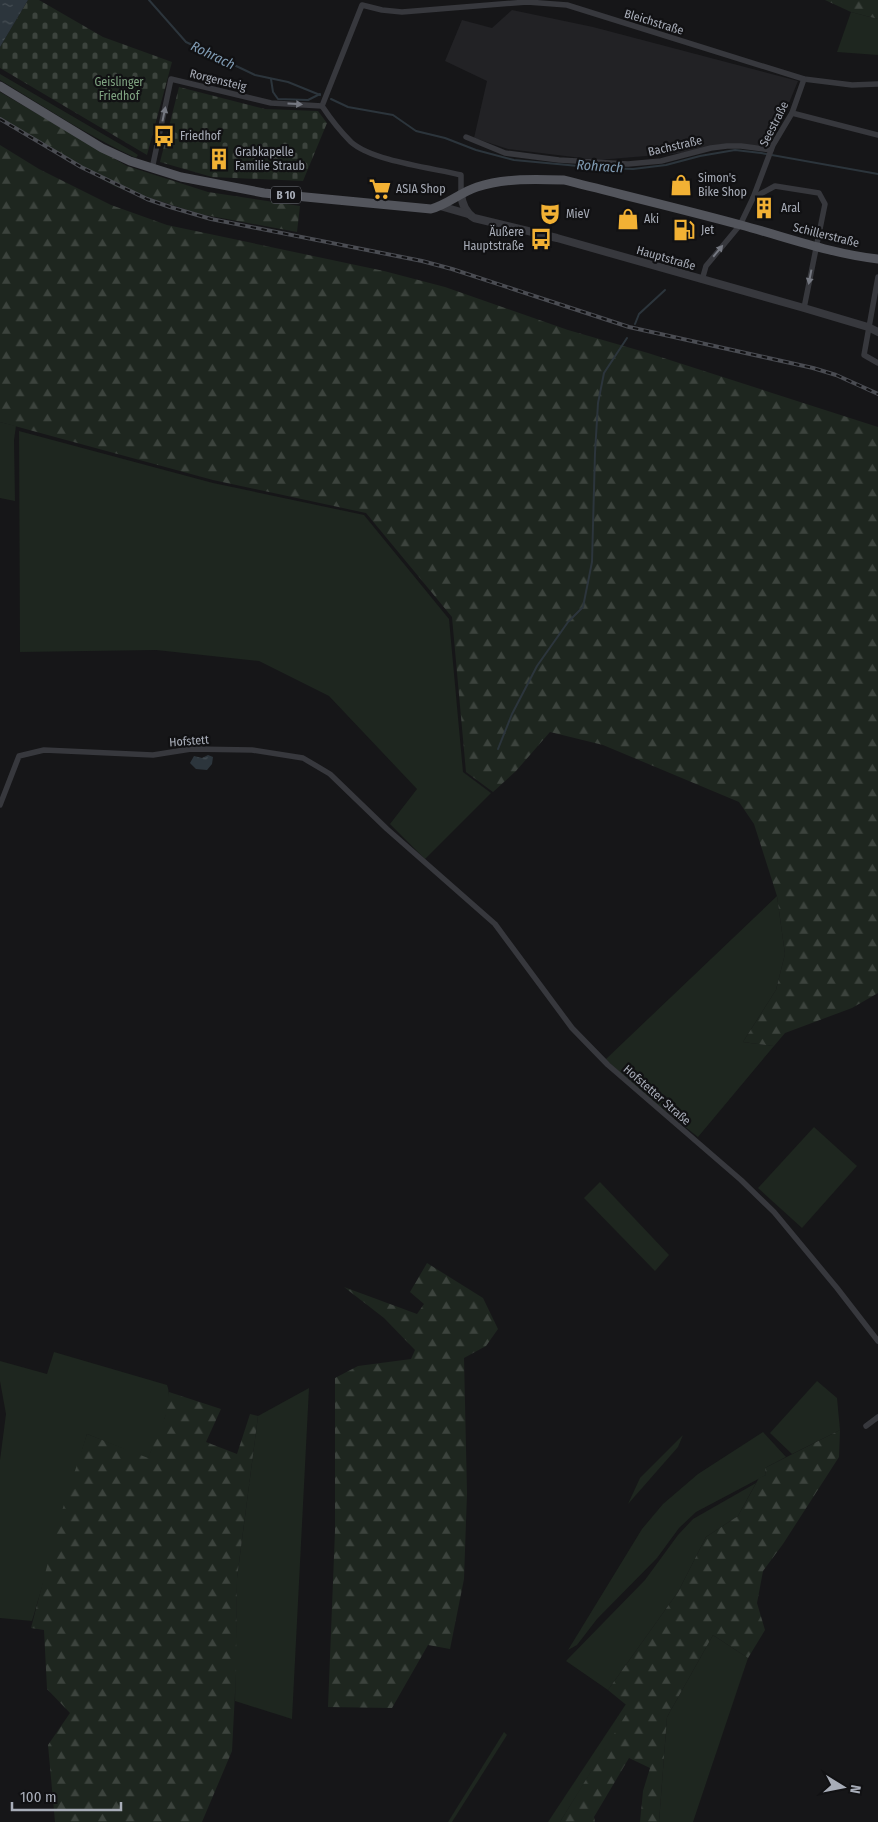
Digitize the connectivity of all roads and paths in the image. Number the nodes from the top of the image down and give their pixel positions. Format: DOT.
graph roads {
  1 [pos="804,79"];
  2 [pos="878,84"];
  3 [pos="0,86"];
  4 [pos="322,106"];
  5 [pos="792,112"];
  6 [pos="878,135"];
  7 [pos="466,137"];
  8 [pos="770,151"];
  9 [pos="152,165"];
  10 [pos="461,194"];
  11 [pos="753,198"];
  12 [pos="440,206"];
  13 [pos="468,214"];
  14 [pos="740,225"];
  15 [pos="816,246"];
  16 [pos="878,259"];
  17 [pos="878,277"];
  18 [pos="702,280"];
  19 [pos="804,308"];
  20 [pos="868,327"];
  21 [pos="878,332"];
  22 [pos="878,363"];
  23 [pos="0,805"];
  24 [pos="387,829"];
  25 [pos="878,1341"];
  26 [pos="878,1416"];
  27 [pos="866,1426"];
  1 -- 2 [label="street, Bleichstraße"];
  1 -- 4 [label="street, Bleichstraße"];
  1 -- 5 [label="street, Seestraße"];
  3 -- 9 [label="main road, B 10"];
  9 -- 4 [label="street, Rorgensteig, one-way"];
  4 -- 10 [label="street"];
  5 -- 6 [label="street"];
  5 -- 8 [label="street, Seestraße"];
  7 -- 8 [label="street, Bachstraße"];
  8 -- 11 [label="street, Seestraße"];
  9 -- 12 [label="main road, B 10"];
  10 -- 12 [label="main road, B 10"];
  10 -- 13 [label="street"];
  10 -- 14 [label="main road, Schillerstraße / B 10"];
  11 -- 14 [label="street, Seestraße"];
  11 -- 15 [label="street"];
  12 -- 13 [label="street, Hauptstraße"];
  13 -- 18 [label="street, Hauptstraße"];
  14 -- 15 [label="main road, Schillerstraße / B 10"];
  18 -- 14 [label="street, Seestraße, one-way"];
  15 -- 16 [label="main road, Schillerstraße / B 10"];
  15 -- 19 [label="street, one-way"];
  17 -- 20 [label="street"];
  18 -- 19 [label="street, Hauptstraße"];
  19 -- 20 [label="street, Hauptstraße"];
  20 -- 21 [label="street, Hauptstraße"];
  20 -- 22 [label="street"];
  23 -- 24 [label="street, Hofstett"];
  24 -- 25 [label="street, Hofstetter Straße"];
  26 -- 27 [label="street"];
}
